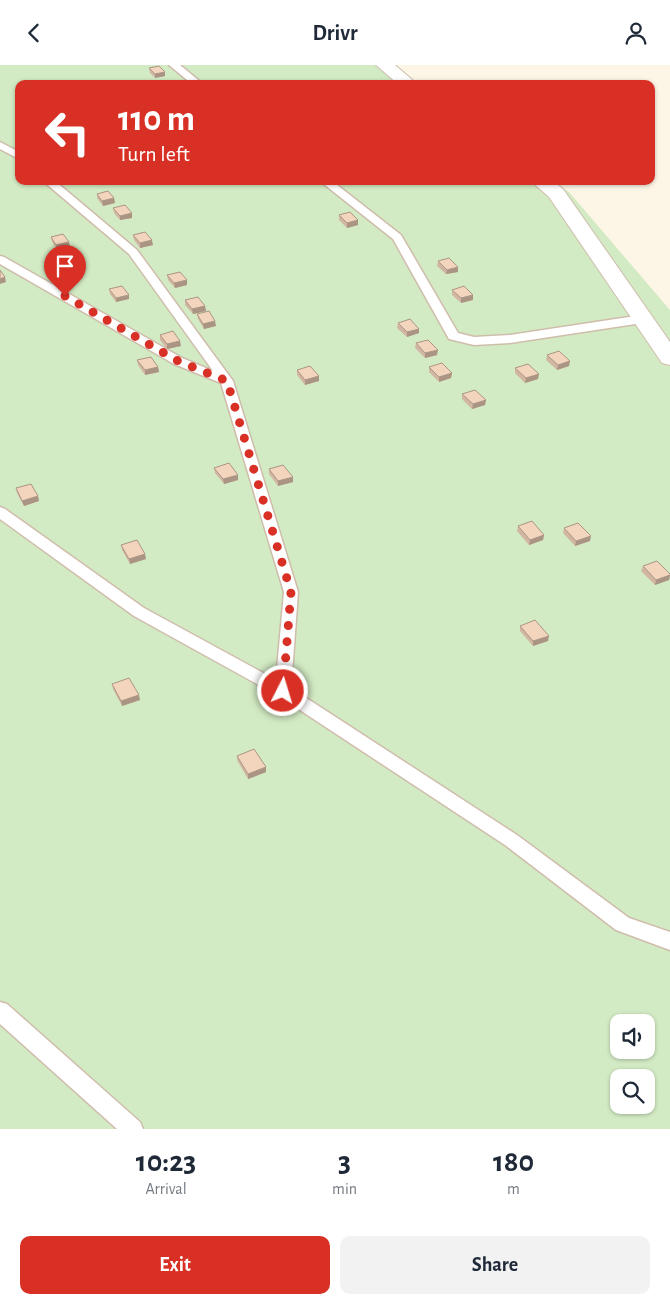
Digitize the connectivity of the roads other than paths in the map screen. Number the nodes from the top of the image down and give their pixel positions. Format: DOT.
graph roads {
  1 [pos="174,65"];
  2 [pos="384,65"];
  3 [pos="193,80"];
  4 [pos="404,80"];
  5 [pos="0,145"];
  6 [pos="15,154"];
  7 [pos="53,185"];
  8 [pos="330,185"];
  9 [pos="545,185"];
  10 [pos="0,259"];
  11 [pos="642,319"];
  12 [pos="670,358"];
  13 [pos="227,381"];
  14 [pos="0,512"];
  15 [pos="283,691"];
  16 [pos="670,941"];
  17 [pos="0,1011"];
  18 [pos="133,1129"];
  1 -- 3 [label="lane"];
  2 -- 4 [label="street"];
  5 -- 6 [label="lane"];
  7 -- 13 [label="lane"];
  8 -- 11 [label="lane"];
  9 -- 11 [label="street"];
  10 -- 13 [label="lane"];
  11 -- 12 [label="street"];
  13 -- 15 [label="lane"];
  14 -- 15 [label="lane"];
  15 -- 16 [label="lane"];
  17 -- 18 [label="lane"];
}
